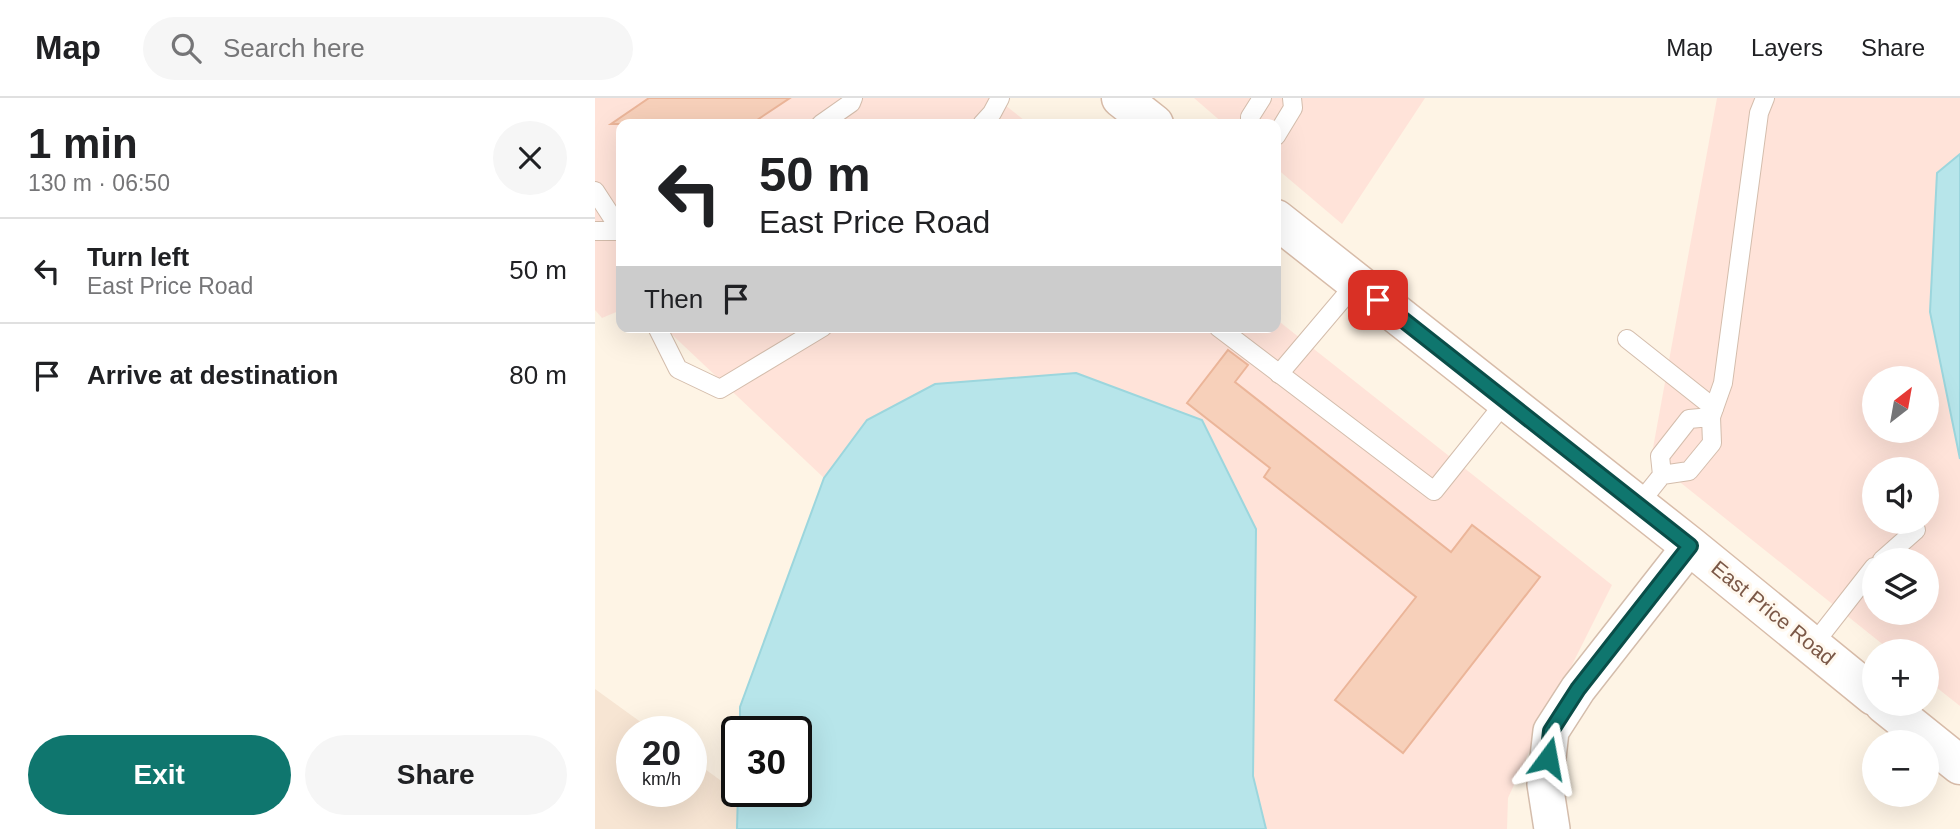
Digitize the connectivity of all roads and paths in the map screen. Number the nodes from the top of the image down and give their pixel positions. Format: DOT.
graph roads {
  1 [pos="853,98"];
  2 [pos="1000,98"];
  3 [pos="1121,98"];
  4 [pos="1262,98"];
  5 [pos="1292,98"];
  6 [pos="1765,98"];
  7 [pos="828,119"];
  8 [pos="987,119"];
  9 [pos="1148,119"];
  10 [pos="1249,119"];
  11 [pos="1281,127"];
  12 [pos="595,191"];
  13 [pos="616,223"];
  14 [pos="1281,223"];
  15 [pos="595,231"];
  16 [pos="616,231"];
  17 [pos="1356,283"];
  18 [pos="660,333"];
  19 [pos="813,333"];
  20 [pos="1226,333"];
  21 [pos="1627,339"];
  22 [pos="1279,374"];
  23 [pos="1506,401"];
  24 [pos="1712,413"];
  25 [pos="1662,475"];
  26 [pos="1638,505"];
  27 [pos="1911,534"];
  28 [pos="1690,546"];
  29 [pos="1896,548"];
  30 [pos="1862,582"];
  31 [pos="1812,645"];
  32 [pos="1862,686"];
  33 [pos="1899,716"];
  34 [pos="1960,765"];
  35 [pos="1552,829"];
  1 -- 7 [label="lane"];
  2 -- 8 [label="lane"];
  3 -- 9 [label="main road"];
  4 -- 10 [label="lane"];
  5 -- 11 [label="lane"];
  6 -- 24 [label="lane"];
  12 -- 13 [label="lane"];
  14 -- 17 [label="main road, East Price Road"];
  15 -- 16 [label="lane"];
  17 -- 22 [label="lane"];
  17 -- 23 [label="main road, East Price Road"];
  18 -- 19 [label="lane"];
  20 -- 22 [label="lane"];
  21 -- 24 [label="lane"];
  22 -- 23 [label="lane"];
  23 -- 26 [label="main road, East Price Road"];
  24 -- 25 [label="lane"];
  24 -- 25 [label="lane"];
  25 -- 26 [label="lane"];
  26 -- 28 [label="main road, East Price Road"];
  27 -- 29 [label="lane"];
  28 -- 31 [label="main road, East Price Road"];
  28 -- 35 [label="street"];
  30 -- 31 [label="lane"];
  31 -- 32 [label="main road, East Price Road"];
  33 -- 34 [label="main road"];
}
